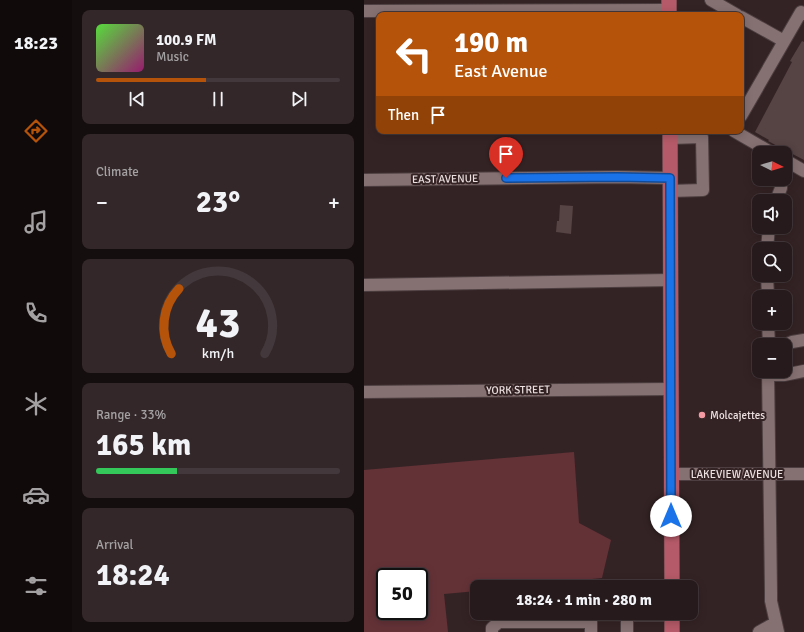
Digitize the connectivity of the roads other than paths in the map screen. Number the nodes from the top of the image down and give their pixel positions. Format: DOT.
graph roads {
  1 [pos="711,0"];
  2 [pos="373,7"];
  3 [pos="669,8"];
  4 [pos="732,12"];
  5 [pos="804,14"];
  6 [pos="744,19"];
  7 [pos="784,41"];
  8 [pos="744,111"];
  9 [pos="670,134"];
  10 [pos="739,134"];
  11 [pos="760,146"];
  12 [pos="792,164"];
  13 [pos="804,171"];
  14 [pos="364,180"];
  15 [pos="670,184"];
  16 [pos="670,280"];
  17 [pos="364,285"];
  18 [pos="804,340"];
  19 [pos="792,342"];
  20 [pos="804,371"];
  21 [pos="792,373"];
  22 [pos="768,378"];
  23 [pos="671,388"];
  24 [pos="364,392"];
  25 [pos="671,474"];
  26 [pos="769,474"];
  27 [pos="804,474"];
  28 [pos="672,580"];
  29 [pos="627,620"];
  30 [pos="672,620"];
  31 [pos="591,627"];
  32 [pos="776,627"];
  33 [pos="492,632"];
  34 [pos="627,632"];
  35 [pos="672,632"];
  36 [pos="759,632"];
  1 -- 4 [label="street"];
  2 -- 3 [label="street"];
  5 -- 7 [label="street"];
  6 -- 7 [label="street"];
  7 -- 8 [label="street"];
  9 -- 15 [label="main road"];
  9 -- 15 [label="street, EAST AVENUE"];
  10 -- 11 [label="street"];
  12 -- 13 [label="street"];
  14 -- 15 [label="street, EAST AVENUE"];
  15 -- 16 [label="main road"];
  16 -- 17 [label="street"];
  16 -- 23 [label="main road"];
  18 -- 19 [label="street"];
  20 -- 21 [label="street"];
  22 -- 26 [label="street"];
  23 -- 24 [label="street, YORK STREET"];
  23 -- 25 [label="main road"];
  25 -- 26 [label="street, LAKEVIEW AVENUE"];
  25 -- 28 [label="main road"];
  26 -- 27 [label="street, LAKEVIEW AVENUE"];
  26 -- 32 [label="street"];
  29 -- 34 [label="street"];
  30 -- 35 [label="main road"];
  31 -- 33 [label="street"];
  32 -- 36 [label="street"];
}
